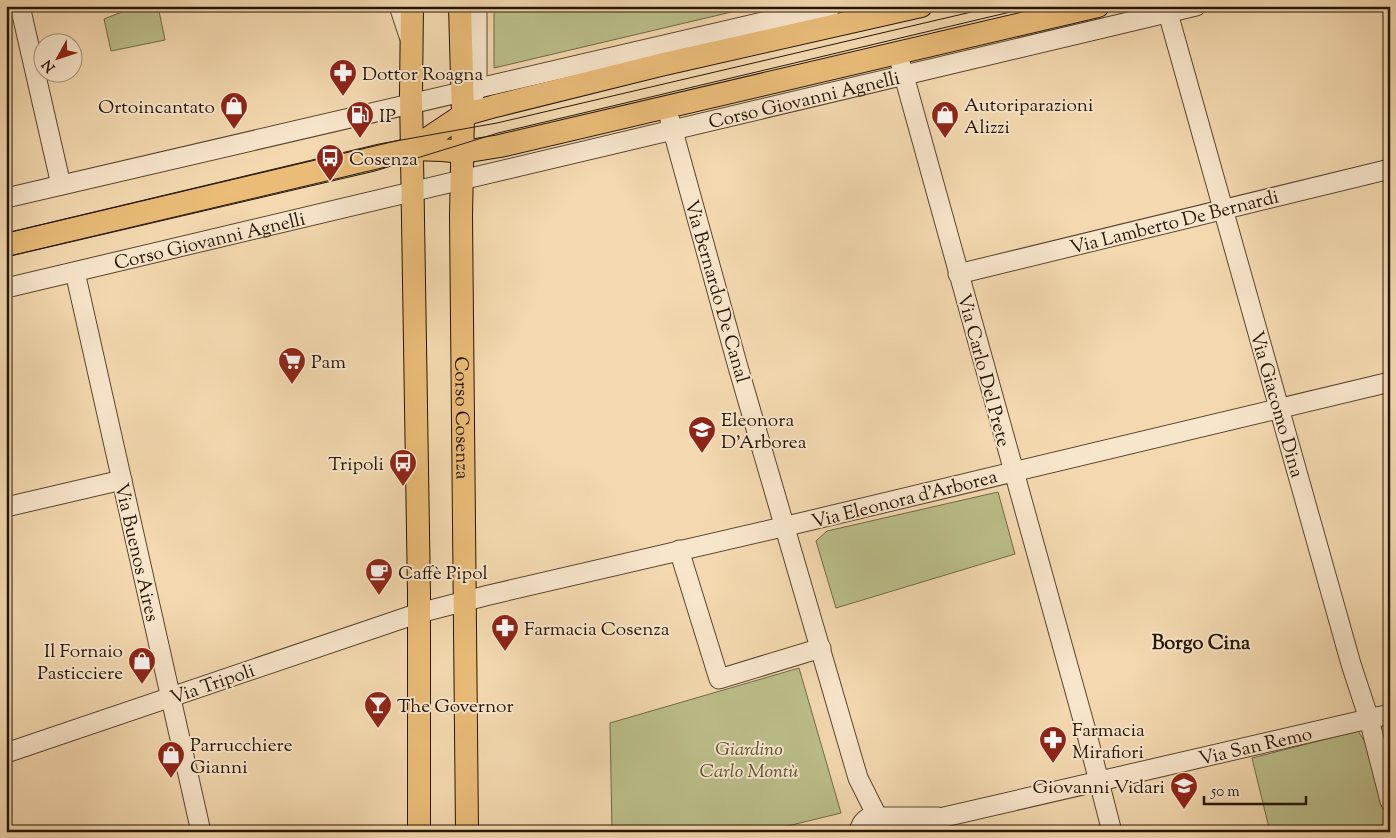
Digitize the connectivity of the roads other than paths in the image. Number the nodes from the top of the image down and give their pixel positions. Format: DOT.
graph roads {
  1 [pos="20,6"];
  2 [pos="399,6"];
  3 [pos="412,6"];
  4 [pos="460,6"];
  5 [pos="477,6"];
  6 [pos="832,6"];
  7 [pos="921,6"];
  8 [pos="1098,6"];
  9 [pos="1196,6"];
  10 [pos="885,10"];
  11 [pos="1167,10"];
  12 [pos="412,44"];
  13 [pos="898,52"];
  14 [pos="658,56"];
  15 [pos="904,76"];
  16 [pos="467,101"];
  17 [pos="411,104"];
  18 [pos="666,106"];
  19 [pos="672,130"];
  20 [pos="412,149"];
  21 [pos="463,167"];
  22 [pos="1390,169"];
  23 [pos="61,185"];
  24 [pos="413,192"];
  25 [pos="6,198"];
  26 [pos="1224,210"];
  27 [pos="6,244"];
  28 [pos="75,272"];
  29 [pos="958,274"];
  30 [pos="6,288"];
  31 [pos="1390,382"];
  32 [pos="1279,408"];
  33 [pos="1013,472"];
  34 [pos="122,480"];
  35 [pos="6,506"];
  36 [pos="785,526"];
  37 [pos="679,550"];
  38 [pos="464,601"];
  39 [pos="418,613"];
  40 [pos="820,648"];
  41 [pos="171,697"];
  42 [pos="1390,714"];
  43 [pos="1369,719"];
  44 [pos="6,753"];
  45 [pos="1099,782"];
  46 [pos="1390,801"];
  47 [pos="944,817"];
  48 [pos="864,824"];
  49 [pos="195,830"];
  50 [pos="419,832"];
  51 [pos="467,832"];
  52 [pos="894,832"];
  53 [pos="912,832"];
  54 [pos="1112,832"];
  1 -- 23 [label="street"];
  2 -- 12 [label="street"];
  3 -- 12 [label="main road"];
  4 -- 16 [label="main road, Corso Cosenza"];
  5 -- 16 [label="street, Corso Cosenza"];
  6 -- 14 [label="street, Corso Giovanni Agnelli"];
  7 -- 10 [label="main road, Corso Giovanni Agnelli"];
  8 -- 13 [label="main road, Corso Giovanni Agnelli"];
  9 -- 11 [label="street, Corso Giovanni Agnelli"];
  10 -- 14 [label="main road, Corso Giovanni Agnelli"];
  11 -- 15 [label="street, Corso Giovanni Agnelli"];
  11 -- 26 [label="street, Via Giacomo Dina"];
  12 -- 17 [label="main road"];
  13 -- 15 [label="street, Via Carlo Del Prete"];
  13 -- 18 [label="main road, Corso Giovanni Agnelli"];
  14 -- 16 [label="street, Corso Giovanni Agnelli"];
  14 -- 16 [label="main road, Corso Giovanni Agnelli"];
  15 -- 19 [label="street, Corso Giovanni Agnelli"];
  15 -- 29 [label="street, Via Carlo Del Prete"];
  16 -- 17 [label="street, Corso Giovanni Agnelli"];
  16 -- 20 [label="main road, Corso Giovanni Agnelli"];
  16 -- 21 [label="main road, Corso Cosenza"];
  17 -- 20 [label="main road"];
  17 -- 23 [label="street, Corso Giovanni Agnelli"];
  18 -- 19 [label="street, Via Bernardo De Canal"];
  18 -- 21 [label="main road, Corso Giovanni Agnelli"];
  19 -- 21 [label="street, Corso Giovanni Agnelli"];
  19 -- 36 [label="street, Via Bernardo De Canal"];
  20 -- 21 [label="main road, Corso Giovanni Agnelli"];
  20 -- 24 [label="main road"];
  20 -- 27 [label="main road, Corso Giovanni Agnelli"];
  21 -- 24 [label="street, Corso Giovanni Agnelli"];
  21 -- 38 [label="main road, Corso Cosenza"];
  22 -- 26 [label="street, Via Lamberto De Bernardi"];
  23 -- 25 [label="street, Corso Giovanni Agnelli"];
  24 -- 28 [label="street, Corso Giovanni Agnelli"];
  24 -- 39 [label="main road"];
  26 -- 29 [label="street, Via Lamberto De Bernardi"];
  26 -- 32 [label="street, Via Giacomo Dina"];
  28 -- 30 [label="street, Corso Giovanni Agnelli"];
  28 -- 34 [label="street, Via Buenos Aires"];
  29 -- 33 [label="street, Via Carlo Del Prete"];
  31 -- 32 [label="street, Via Eleonora d'Arborea"];
  32 -- 33 [label="street, Via Eleonora d'Arborea"];
  32 -- 43 [label="street, Via Giacomo Dina"];
  33 -- 36 [label="street, Via Eleonora d'Arborea"];
  33 -- 45 [label="street, Via Carlo Del Prete"];
  34 -- 35 [label="street"];
  34 -- 41 [label="street, Via Buenos Aires"];
  36 -- 37 [label="street, Via Eleonora d'Arborea"];
  36 -- 40 [label="street, Via Bernardo De Canal"];
  37 -- 38 [label="street, Via Eleonora d'Arborea"];
  37 -- 40 [label="street"];
  38 -- 39 [label="street, Via Eleonora d'Arborea"];
  38 -- 51 [label="main road, Corso Cosenza"];
  39 -- 41 [label="street, Via Tripoli"];
  39 -- 50 [label="main road"];
  40 -- 48 [label="street, Via Bernardo De Canal"];
  41 -- 44 [label="street, Via Tripoli"];
  41 -- 49 [label="street, Via Buenos Aires"];
  42 -- 43 [label="street, Via San Remo"];
  43 -- 45 [label="street, Via San Remo"];
  43 -- 46 [label="street, Via Giacomo Dina"];
  45 -- 47 [label="street, Via San Remo"];
  45 -- 54 [label="street, Via Carlo Del Prete"];
  47 -- 48 [label="street, Via San Remo"];
  47 -- 53 [label="street, Via San Remo"];
  48 -- 52 [label="street"];
}
